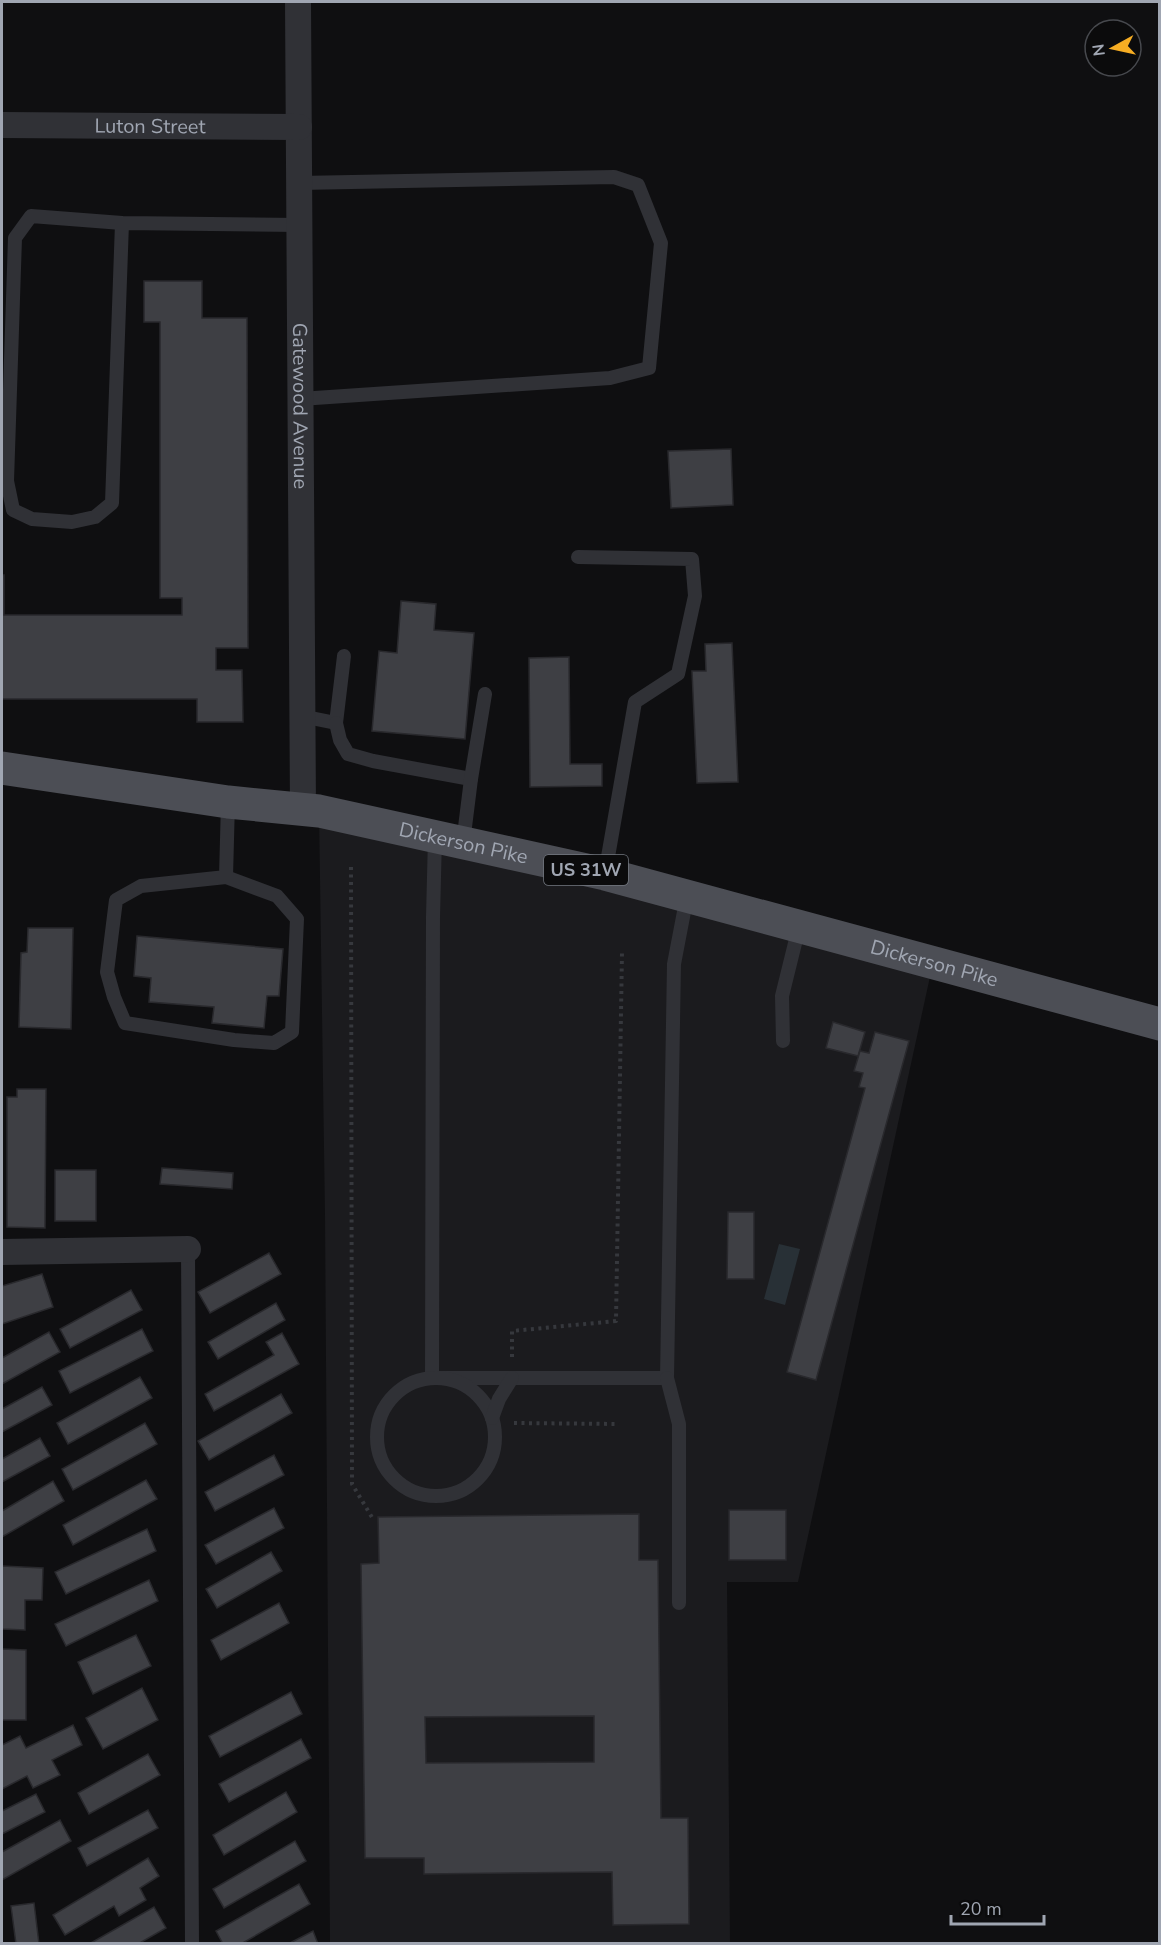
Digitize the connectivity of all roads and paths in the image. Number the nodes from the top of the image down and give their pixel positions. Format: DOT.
graph roads {
  1 [pos="298,2"];
  2 [pos="2,125"];
  3 [pos="299,127"];
  4 [pos="299,183"];
  5 [pos="122,223"];
  6 [pos="299,225"];
  7 [pos="300,399"];
  8 [pos="578,557"];
  9 [pos="344,657"];
  10 [pos="485,694"];
  11 [pos="301,716"];
  12 [pos="336,723"];
  13 [pos="2,768"];
  14 [pos="471,779"];
  15 [pos="228,802"];
  16 [pos="303,810"];
  17 [pos="449,840"];
  18 [pos="351,867"];
  19 [pos="605,874"];
  20 [pos="226,877"];
  21 [pos="687,896"];
  22 [pos="799,927"];
  23 [pos="622,952"];
  24 [pos="1160,1024"];
  25 [pos="783,1041"];
  26 [pos="188,1249"];
  27 [pos="2,1252"];
  28 [pos="432,1378"];
  29 [pos="512,1378"];
  30 [pos="667,1378"];
  31 [pos="492,1418"];
  32 [pos="619,1424"];
  33 [pos="373,1519"];
  34 [pos="679,1603"];
  35 [pos="192,1944"];
  1 -- 3 [label="street, Gatewood Avenue"];
  2 -- 3 [label="street, Luton Street"];
  3 -- 4 [label="street, Gatewood Avenue"];
  4 -- 6 [label="street, Gatewood Avenue"];
  4 -- 7 [label="lane"];
  5 -- 5 [label="lane"];
  5 -- 6 [label="lane"];
  6 -- 7 [label="street, Gatewood Avenue"];
  7 -- 11 [label="street, Gatewood Avenue"];
  8 -- 19 [label="lane"];
  9 -- 12 [label="lane"];
  10 -- 14 [label="lane"];
  11 -- 12 [label="lane"];
  11 -- 16 [label="street, Gatewood Avenue"];
  12 -- 14 [label="lane"];
  13 -- 15 [label="main road, Dickerson Pike / US 31W"];
  14 -- 17 [label="lane"];
  15 -- 16 [label="main road, Dickerson Pike / US 31W"];
  15 -- 20 [label="lane"];
  16 -- 17 [label="main road, Dickerson Pike / US 31W"];
  17 -- 19 [label="main road, Dickerson Pike / US 31W"];
  17 -- 28 [label="lane"];
  18 -- 33 [label="path"];
  19 -- 21 [label="main road, Dickerson Pike / US 31W"];
  20 -- 20 [label="lane"];
  21 -- 22 [label="main road, Dickerson Pike / US 31W"];
  21 -- 30 [label="lane"];
  22 -- 24 [label="main road, Dickerson Pike / US 31W"];
  22 -- 25 [label="lane"];
  23 -- 29 [label="path"];
  26 -- 27 [label="street"];
  26 -- 35 [label="lane"];
  28 -- 29 [label="lane"];
  28 -- 31 [label="lane"];
  28 -- 31 [label="lane"];
  29 -- 30 [label="lane"];
  29 -- 31 [label="lane"];
  29 -- 32 [label="path"];
  30 -- 34 [label="lane"];
}
